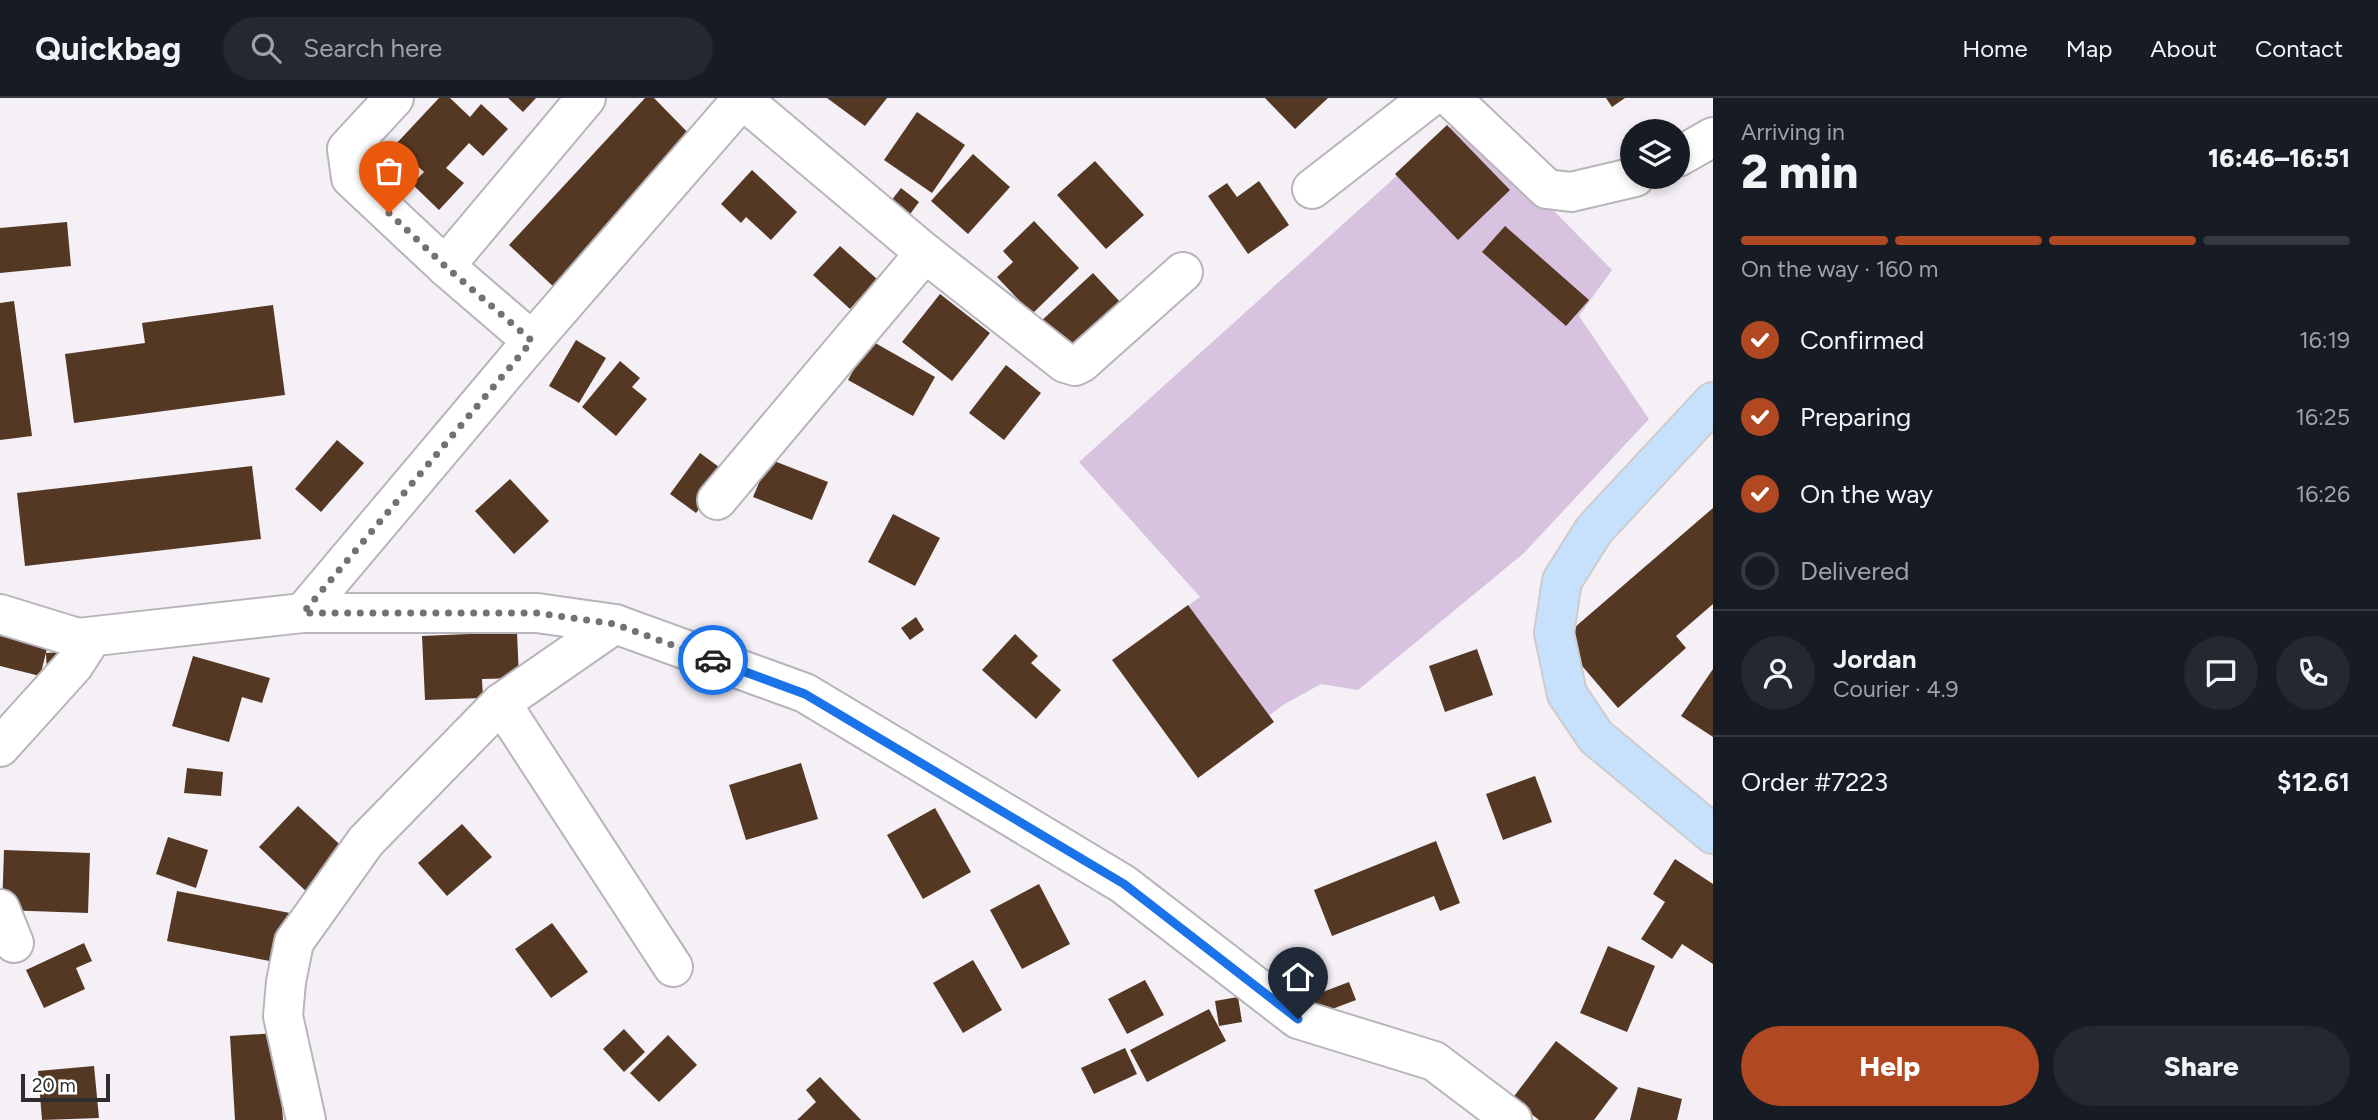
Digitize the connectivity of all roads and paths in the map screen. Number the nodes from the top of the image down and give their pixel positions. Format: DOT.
graph roads {
  1 [pos="394,98"];
  2 [pos="586,98"];
  3 [pos="1429,98"];
  4 [pos="1451,98"];
  5 [pos="742,99"];
  6 [pos="1713,137"];
  7 [pos="1690,150"];
  8 [pos="1620,181"];
  9 [pos="1312,189"];
  10 [pos="925,253"];
  11 [pos="444,265"];
  12 [pos="1183,272"];
  13 [pos="532,341"];
  14 [pos="1713,402"];
  15 [pos="717,500"];
  16 [pos="303,613"];
  17 [pos="0,614"];
  18 [pos="615,624"];
  19 [pos="92,637"];
  20 [pos="501,703"];
  21 [pos="0,747"];
  22 [pos="1713,834"];
  23 [pos="673,967"];
  24 [pos="306,1120"];
  25 [pos="1512,1120"];
  1 -- 11 [label="street"];
  2 -- 11 [label="street"];
  3 -- 9 [label="street"];
  4 -- 8 [label="street"];
  5 -- 10 [label="street"];
  5 -- 13 [label="street"];
  6 -- 7 [label="street"];
  10 -- 12 [label="street"];
  10 -- 15 [label="street"];
  11 -- 13 [label="street"];
  13 -- 16 [label="street"];
  14 -- 22 [label="main road"];
  16 -- 18 [label="street"];
  16 -- 19 [label="street"];
  17 -- 19 [label="street"];
  18 -- 20 [label="street"];
  18 -- 25 [label="street"];
  19 -- 21 [label="street"];
  20 -- 23 [label="street"];
  20 -- 24 [label="street"];
}
